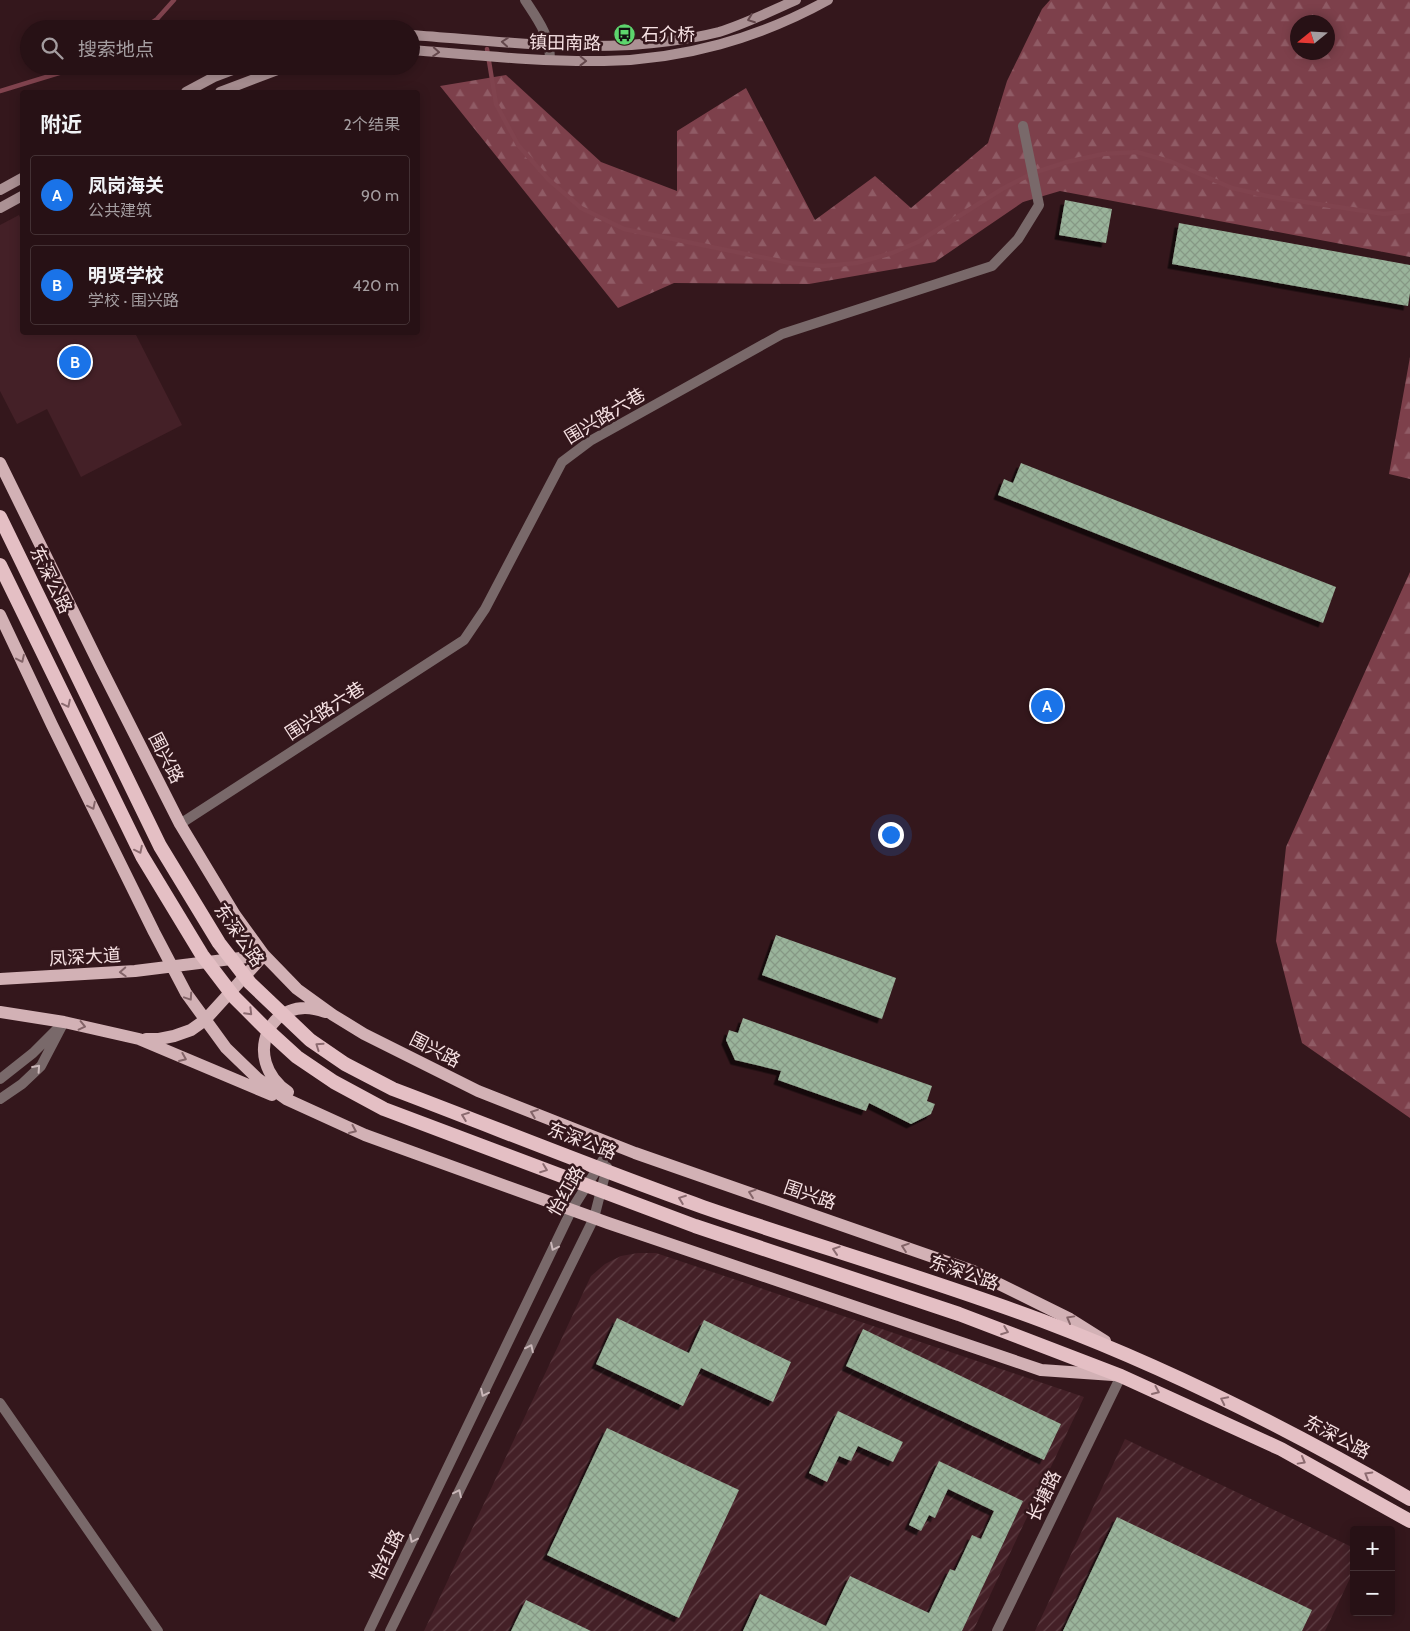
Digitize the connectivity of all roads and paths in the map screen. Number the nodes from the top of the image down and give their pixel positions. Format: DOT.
graph roads {
  1 [pos="525,0"];
  2 [pos="796,0"];
  3 [pos="828,0"];
  4 [pos="420,36"];
  5 [pos="550,45"];
  6 [pos="420,51"];
  7 [pos="550,60"];
  8 [pos="221,75"];
  9 [pos="264,75"];
  10 [pos="190,90"];
  11 [pos="225,90"];
  12 [pos="1023,126"];
  13 [pos="20,179"];
  14 [pos="0,190"];
  15 [pos="20,197"];
  16 [pos="0,208"];
  17 [pos="0,463"];
  18 [pos="0,517"];
  19 [pos="0,565"];
  20 [pos="0,615"];
  21 [pos="180,824"];
  22 [pos="264,955"];
  23 [pos="172,967"];
  24 [pos="0,979"];
  25 [pos="0,1012"];
  26 [pos="333,1016"];
  27 [pos="205,1020"];
  28 [pos="64,1022"];
  29 [pos="138,1039"];
  30 [pos="0,1079"];
  31 [pos="0,1099"];
  32 [pos="323,1116"];
  33 [pos="613,1144"];
  34 [pos="572,1210"];
  35 [pos="594,1218"];
  36 [pos="1126,1355"];
  37 [pos="1121,1376"];
  38 [pos="0,1403"];
  39 [pos="1410,1499"];
  40 [pos="1410,1521"];
  41 [pos="158,1631"];
  42 [pos="368,1631"];
  43 [pos="390,1631"];
  44 [pos="997,1631"];
  1 -- 5 [label="street"];
  2 -- 5 [label="main road, 镇田南路, one-way"];
  7 -- 3 [label="main road, 镇田南路, one-way"];
  5 -- 4 [label="main road, 镇田南路, one-way"];
  5 -- 7 [label="street"];
  6 -- 7 [label="main road, 镇田南路, one-way"];
  8 -- 10 [label="main road"];
  9 -- 11 [label="main road"];
  12 -- 21 [label="street, 围兴路六巷"];
  13 -- 14 [label="main road"];
  15 -- 16 [label="main road"];
  17 -- 21 [label="main road, 围兴路"];
  36 -- 18 [label="highway, 东深公路, one-way"];
  19 -- 37 [label="highway, one-way"];
  20 -- 23 [label="main road, one-way"];
  21 -- 22 [label="main road, 围兴路"];
  22 -- 23 [label="main road, 凤深大道"];
  22 -- 26 [label="main road, 围兴路"];
  22 -- 27 [label="main road"];
  23 -- 24 [label="main road, 凤深大道, one-way"];
  23 -- 27 [label="main road, one-way"];
  25 -- 28 [label="main road"];
  26 -- 32 [label="main road"];
  33 -- 26 [label="main road, 围兴路, one-way"];
  27 -- 29 [label="main road"];
  27 -- 32 [label="main road"];
  28 -- 29 [label="main road, one-way"];
  28 -- 30 [label="street"];
  31 -- 28 [label="street, one-way"];
  29 -- 32 [label="main road, one-way"];
  32 -- 34 [label="main road, one-way"];
  33 -- 34 [label="street, 怡红路"];
  33 -- 35 [label="street, 怡红路"];
  36 -- 33 [label="main road, 围兴路, one-way"];
  34 -- 35 [label="main road"];
  34 -- 42 [label="street, 怡红路, one-way"];
  35 -- 37 [label="main road"];
  43 -- 35 [label="street, 怡红路, one-way"];
  39 -- 36 [label="highway, 东深公路, one-way"];
  37 -- 40 [label="highway, one-way"];
  37 -- 44 [label="street, 长塘路"];
  38 -- 41 [label="street"];
}
